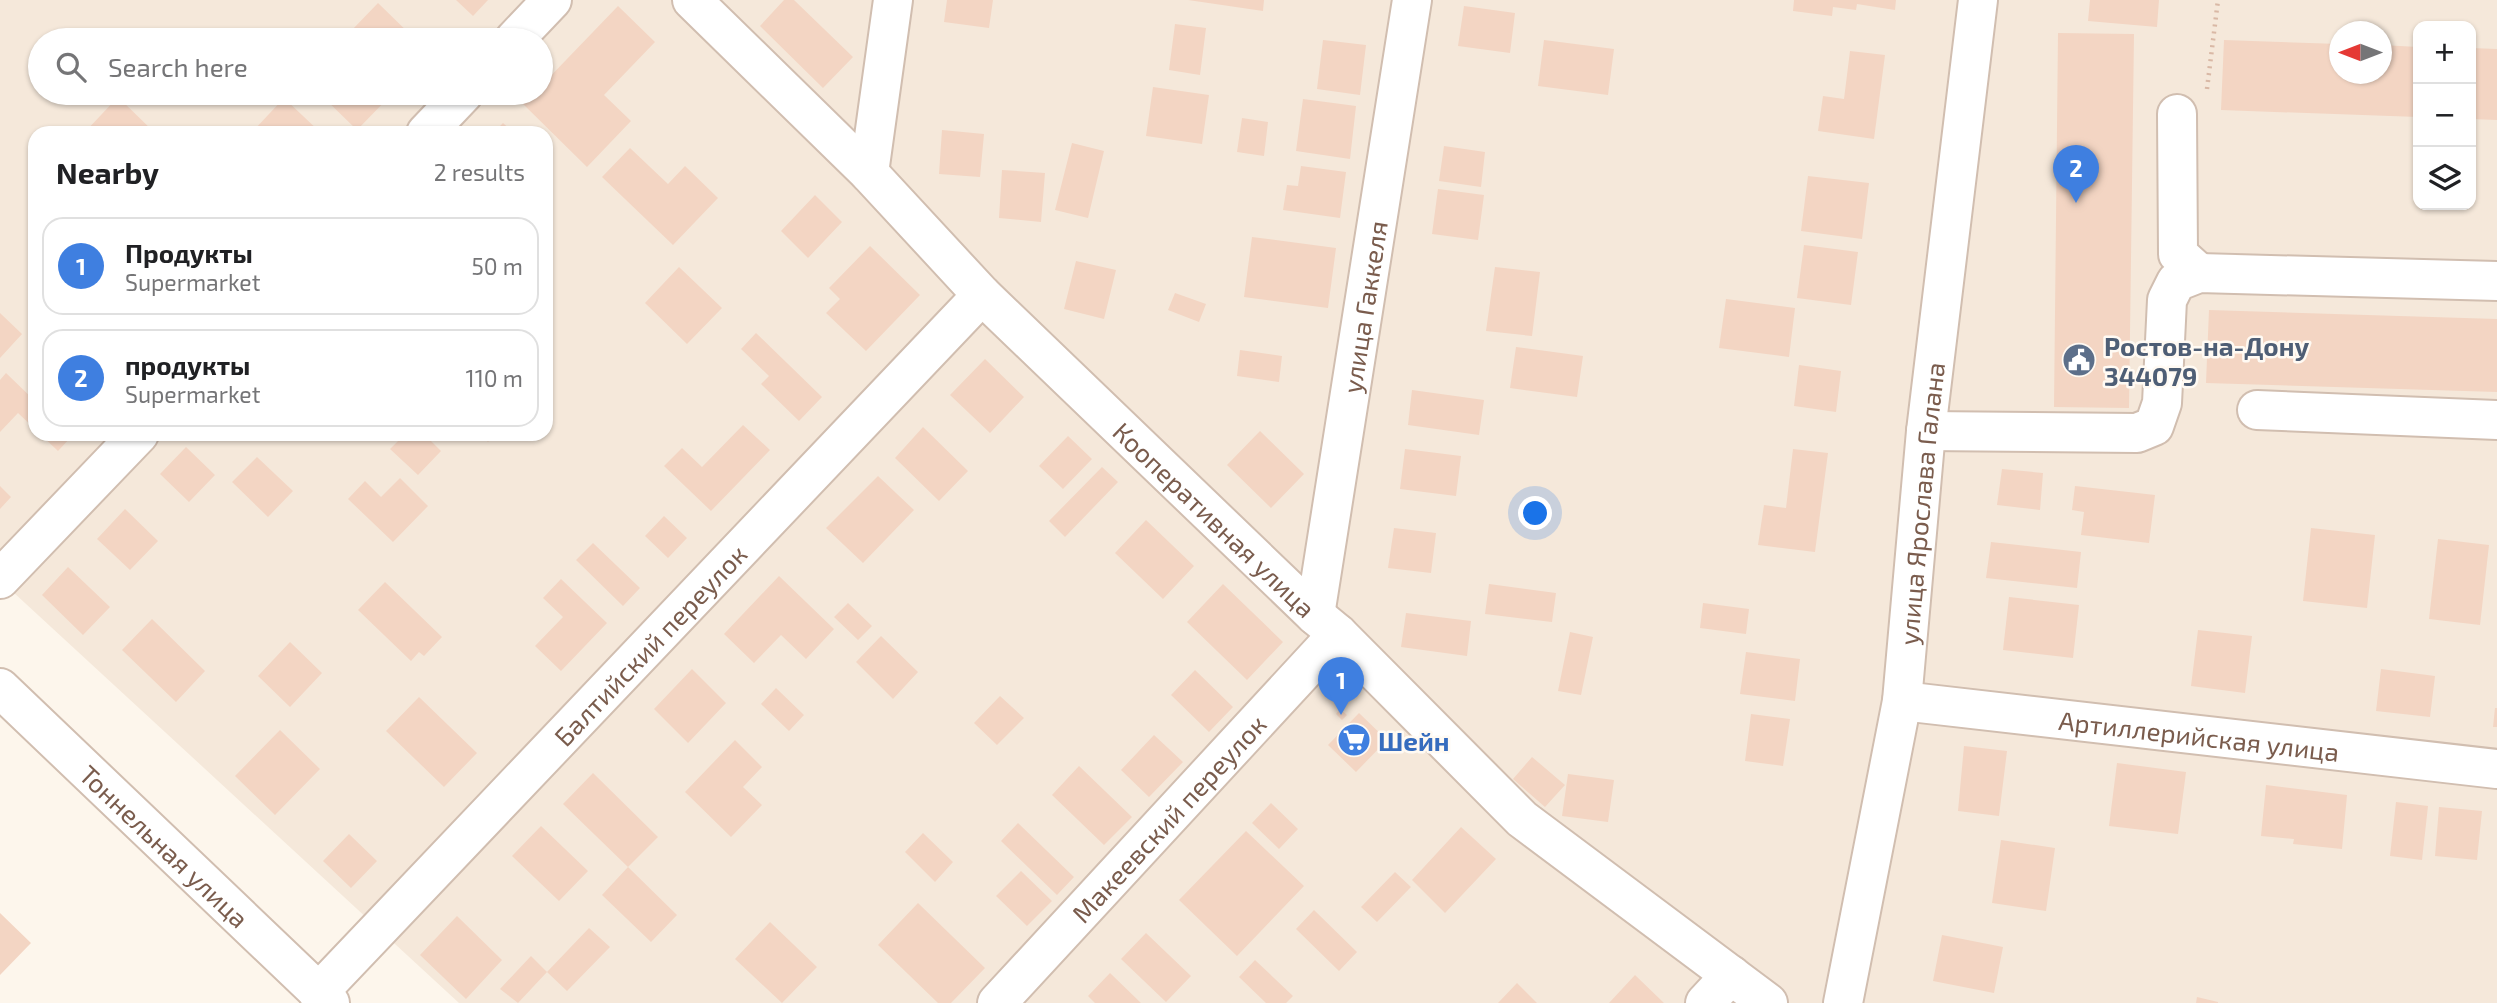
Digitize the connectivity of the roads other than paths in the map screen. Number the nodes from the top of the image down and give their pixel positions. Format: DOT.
graph roads {
  1 [pos="552,0"];
  2 [pos="692,0"];
  3 [pos="893,0"];
  4 [pos="1412,0"];
  5 [pos="1978,0"];
  6 [pos="525,28"];
  7 [pos="453,105"];
  8 [pos="2178,114"];
  9 [pos="433,126"];
  10 [pos="869,173"];
  11 [pos="2199,273"];
  12 [pos="2497,281"];
  13 [pos="982,295"];
  14 [pos="2257,410"];
  15 [pos="2497,420"];
  16 [pos="1926,431"];
  17 [pos="132,441"];
  18 [pos="0,579"];
  19 [pos="1326,624"];
  20 [pos="0,688"];
  21 [pos="1902,701"];
  22 [pos="2497,769"];
  23 [pos="1731,975"];
  24 [pos="324,998"];
  25 [pos="997,1003"];
  26 [pos="1705,1003"];
  27 [pos="1768,1003"];
  28 [pos="1843,1003"];
  1 -- 6 [label="street"];
  2 -- 10 [label="street, Кооперативная улица"];
  3 -- 10 [label="street"];
  4 -- 19 [label="street, улица Гаккеля"];
  5 -- 16 [label="street, улица Ярослава Галана"];
  7 -- 9 [label="street"];
  8 -- 11 [label="street"];
  10 -- 13 [label="street, Кооперативная улица"];
  11 -- 12 [label="street"];
  11 -- 16 [label="street"];
  13 -- 19 [label="street, Кооперативная улица"];
  13 -- 24 [label="street, Балтийский переулок"];
  14 -- 15 [label="street"];
  16 -- 21 [label="street, улица Ярослава Галана"];
  17 -- 18 [label="street"];
  19 -- 23 [label="street, Кооперативная улица"];
  19 -- 25 [label="street, Макеевский переулок"];
  20 -- 24 [label="street, Тоннельная улица"];
  21 -- 22 [label="street, Артиллерийская улица"];
  21 -- 28 [label="street, улица Ярослава Галана"];
  23 -- 26 [label="street"];
  23 -- 27 [label="street, Кооперативная улица"];
}
